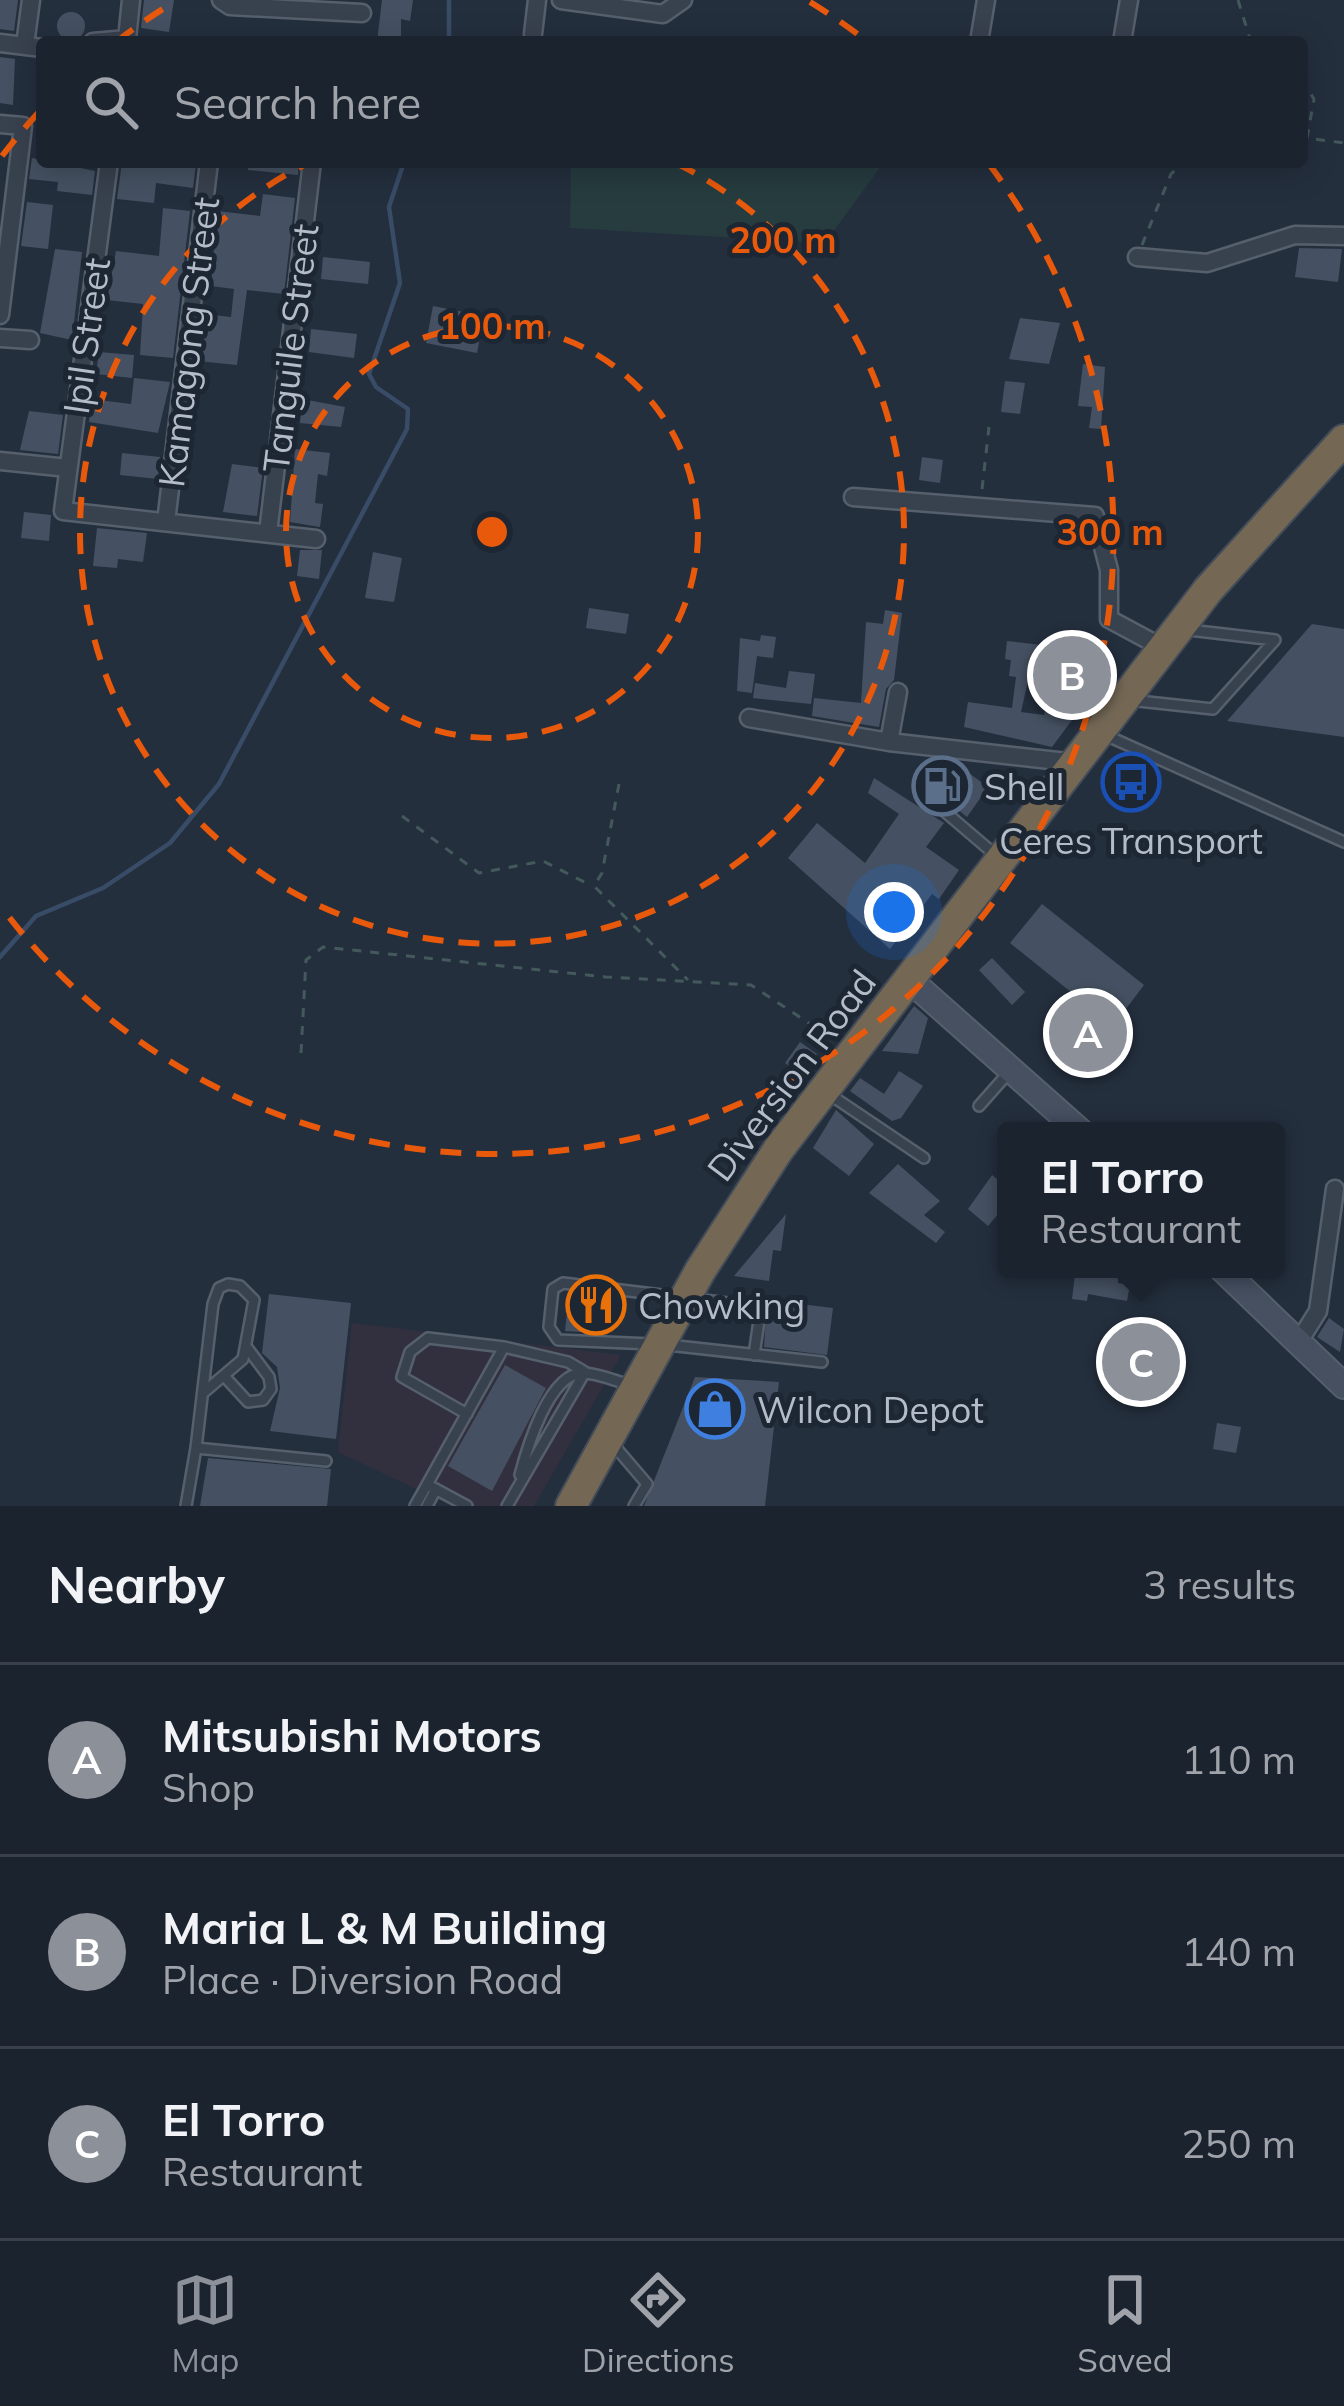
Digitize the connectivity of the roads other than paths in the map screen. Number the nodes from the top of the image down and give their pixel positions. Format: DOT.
graph roads {
  1 [pos="31,0"];
  2 [pos="131,0"];
  3 [pos="221,0"];
  4 [pos="537,0"];
  5 [pos="561,0"];
  6 [pos="682,0"];
  7 [pos="986,0"];
  8 [pos="1129,0"];
  9 [pos="362,13"];
  10 [pos="533,34"];
  11 [pos="127,36"];
  12 [pos="981,36"];
  13 [pos="1123,36"];
  14 [pos="0,43"];
  15 [pos="34,47"];
  16 [pos="0,124"];
  17 [pos="108,168"];
  18 [pos="208,168"];
  19 [pos="311,168"];
  20 [pos="7,198"];
  21 [pos="1344,236"];
  22 [pos="1137,256"];
  23 [pos="2,272"];
  24 [pos="0,315"];
  25 [pos="0,338"];
  26 [pos="30,340"];
  27 [pos="1344,440"];
  28 [pos="0,461"];
  29 [pos="68,468"];
  30 [pos="853,497"];
  31 [pos="166,522"];
  32 [pos="268,533"];
  33 [pos="316,539"];
  34 [pos="1170,639"];
  35 [pos="898,692"];
  36 [pos="1124,699"];
  37 [pos="749,718"];
  38 [pos="1099,732"];
  39 [pos="889,742"];
  40 [pos="1076,763"];
  41 [pos="923,793"];
  42 [pos="1344,842"];
  43 [pos="1003,861"];
  44 [pos="911,981"];
  45 [pos="1014,1067"];
  46 [pos="823,1090"];
  47 [pos="979,1106"];
  48 [pos="1067,1122"];
  49 [pos="924,1158"];
  50 [pos="1335,1189"];
  51 [pos="1344,1269"];
  52 [pos="1325,1276"];
  53 [pos="1231,1278"];
  54 [pos="687,1298"];
  55 [pos="1298,1343"];
  56 [pos="660,1345"];
  57 [pos="504,1348"];
  58 [pos="248,1349"];
  59 [pos="754,1355"];
  60 [pos="822,1362"];
  61 [pos="1338,1371"];
  62 [pos="584,1372"];
  63 [pos="224,1376"];
  64 [pos="635,1387"];
  65 [pos="203,1393"];
  66 [pos="467,1414"];
  67 [pos="607,1437"];
  68 [pos="196,1448"];
  69 [pos="326,1461"];
  70 [pos="520,1476"];
  71 [pos="432,1487"];
  72 [pos="186,1506"];
  73 [pos="415,1506"];
  74 [pos="427,1506"];
  75 [pos="467,1506"];
  76 [pos="507,1506"];
  77 [pos="571,1506"];
  78 [pos="634,1506"];
  1 -- 15 [label="street"];
  2 -- 11 [label="street"];
  3 -- 9 [label="street"];
  4 -- 10 [label="street"];
  5 -- 6 [label="street"];
  7 -- 12 [label="street"];
  8 -- 13 [label="street"];
  14 -- 15 [label="street"];
  16 -- 20 [label="street"];
  17 -- 29 [label="street, Ipil Street"];
  18 -- 31 [label="street, Kamagong Street"];
  19 -- 32 [label="street, Tanguile Street"];
  20 -- 23 [label="street"];
  21 -- 22 [label="street"];
  23 -- 24 [label="street"];
  25 -- 26 [label="street"];
  27 -- 34 [label="highway, Diversion Road"];
  28 -- 29 [label="street"];
  29 -- 31 [label="street, Ipil Street"];
  30 -- 34 [label="street"];
  31 -- 32 [label="street"];
  32 -- 33 [label="street"];
  34 -- 36 [label="highway, Diversion Road"];
  34 -- 36 [label="lane"];
  35 -- 39 [label="street"];
  36 -- 38 [label="highway, Diversion Road"];
  37 -- 39 [label="street"];
  38 -- 40 [label="highway, Diversion Road"];
  38 -- 42 [label="lane"];
  39 -- 40 [label="street"];
  40 -- 43 [label="highway, Diversion Road"];
  41 -- 43 [label="lane"];
  43 -- 44 [label="highway, Diversion Road"];
  44 -- 45 [label="street"];
  44 -- 46 [label="highway, Diversion Road"];
  45 -- 47 [label="lane"];
  45 -- 48 [label="street"];
  46 -- 49 [label="lane"];
  46 -- 54 [label="highway, Diversion Road"];
  50 -- 52 [label="street"];
  51 -- 52 [label="street"];
  52 -- 55 [label="street"];
  53 -- 55 [label="street"];
  54 -- 56 [label="highway, Diversion Road"];
  54 -- 56 [label="lane"];
  54 -- 59 [label="lane"];
  55 -- 61 [label="street"];
  56 -- 59 [label="lane"];
  56 -- 64 [label="highway, Diversion Road"];
  57 -- 62 [label="lane"];
  57 -- 66 [label="lane"];
  57 -- 66 [label="lane"];
  58 -- 63 [label="lane"];
  58 -- 63 [label="lane"];
  58 -- 65 [label="lane"];
  59 -- 60 [label="lane"];
  62 -- 64 [label="lane"];
  62 -- 70 [label="lane"];
  62 -- 70 [label="lane"];
  63 -- 65 [label="lane"];
  64 -- 67 [label="highway, Diversion Road"];
  65 -- 68 [label="lane"];
  66 -- 71 [label="lane"];
  67 -- 77 [label="highway, Diversion Road"];
  67 -- 78 [label="lane"];
  68 -- 69 [label="lane"];
  68 -- 72 [label="lane"];
  70 -- 76 [label="lane"];
  71 -- 73 [label="lane"];
  71 -- 74 [label="lane"];
  71 -- 75 [label="lane"];
}
